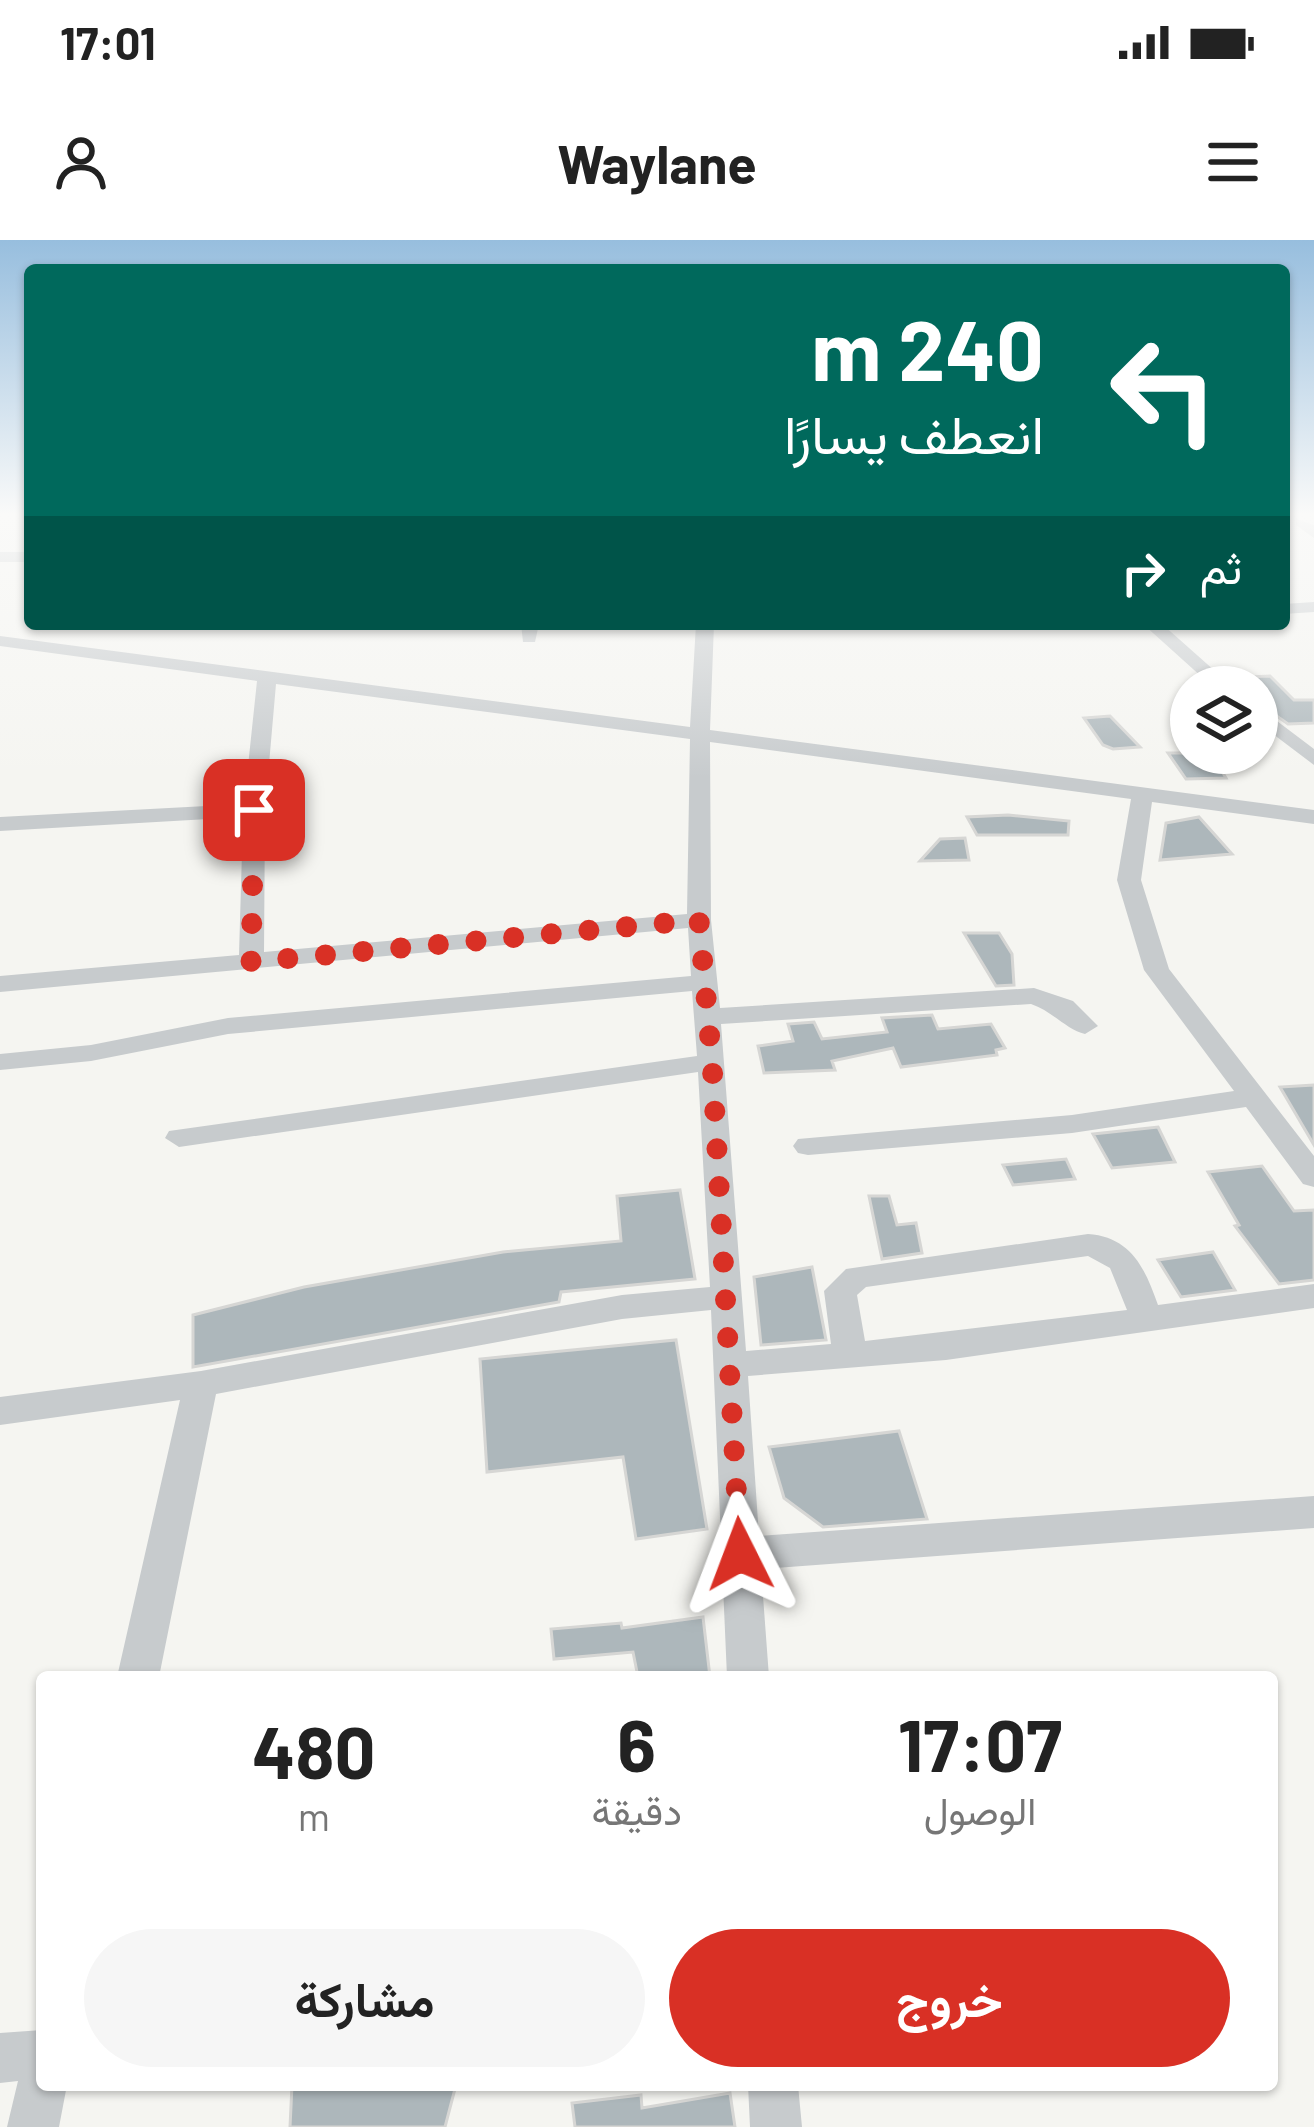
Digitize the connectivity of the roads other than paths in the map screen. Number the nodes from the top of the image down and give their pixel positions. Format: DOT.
graph roads {
  1 [pos="705,630"];
  2 [pos="1159,630"];
  3 [pos="0,641"];
  4 [pos="1200,666"];
  5 [pos="268,677"];
  6 [pos="701,722"];
  7 [pos="1278,729"];
  8 [pos="1314,759"];
  9 [pos="1142,794"];
  10 [pos="254,810"];
  11 [pos="1314,817"];
  12 [pos="0,824"];
  13 [pos="699,920"];
  14 [pos="251,962"];
  15 [pos="704,982"];
  16 [pos="0,984"];
  17 [pos="707,1017"];
  18 [pos="1085,1026"];
  19 [pos="0,1062"];
  20 [pos="712,1062"];
  21 [pos="1252,1097"];
  22 [pos="179,1138"];
  23 [pos="808,1146"];
  24 [pos="1314,1177"];
  25 [pos="1314,1296"];
  26 [pos="726,1297"];
  27 [pos="1148,1322"];
  28 [pos="850,1355"];
  29 [pos="730,1365"];
  30 [pos="201,1384"];
  31 [pos="0,1411"];
  32 [pos="1314,1512"];
  33 [pos="740,1554"];
  34 [pos="139,1671"];
  35 [pos="748,1671"];
  36 [pos="36,2055"];
  37 [pos="0,2058"];
  38 [pos="41,2091"];
  39 [pos="773,2091"];
  40 [pos="32,2127"];
  41 [pos="776,2127"];
  1 -- 6 [label="street"];
  2 -- 4 [label="street"];
  3 -- 5 [label="street"];
  5 -- 6 [label="street"];
  5 -- 10 [label="street"];
  6 -- 9 [label="street"];
  6 -- 13 [label="street"];
  7 -- 8 [label="street"];
  9 -- 11 [label="street"];
  9 -- 21 [label="street"];
  10 -- 12 [label="street"];
  10 -- 14 [label="street"];
  13 -- 14 [label="street"];
  13 -- 15 [label="street"];
  14 -- 16 [label="street"];
  15 -- 17 [label="street"];
  15 -- 19 [label="street"];
  17 -- 18 [label="street"];
  17 -- 20 [label="street"];
  20 -- 22 [label="street"];
  20 -- 26 [label="street"];
  21 -- 23 [label="street"];
  21 -- 24 [label="street"];
  25 -- 27 [label="street"];
  26 -- 29 [label="street"];
  26 -- 30 [label="street"];
  27 -- 28 [label="street"];
  27 -- 28 [label="street"];
  28 -- 29 [label="street"];
  29 -- 33 [label="street"];
  30 -- 31 [label="street"];
  30 -- 34 [label="street"];
  32 -- 33 [label="street"];
  33 -- 35 [label="street"];
  36 -- 37 [label="street"];
  38 -- 40 [label="street"];
  39 -- 41 [label="street"];
}
